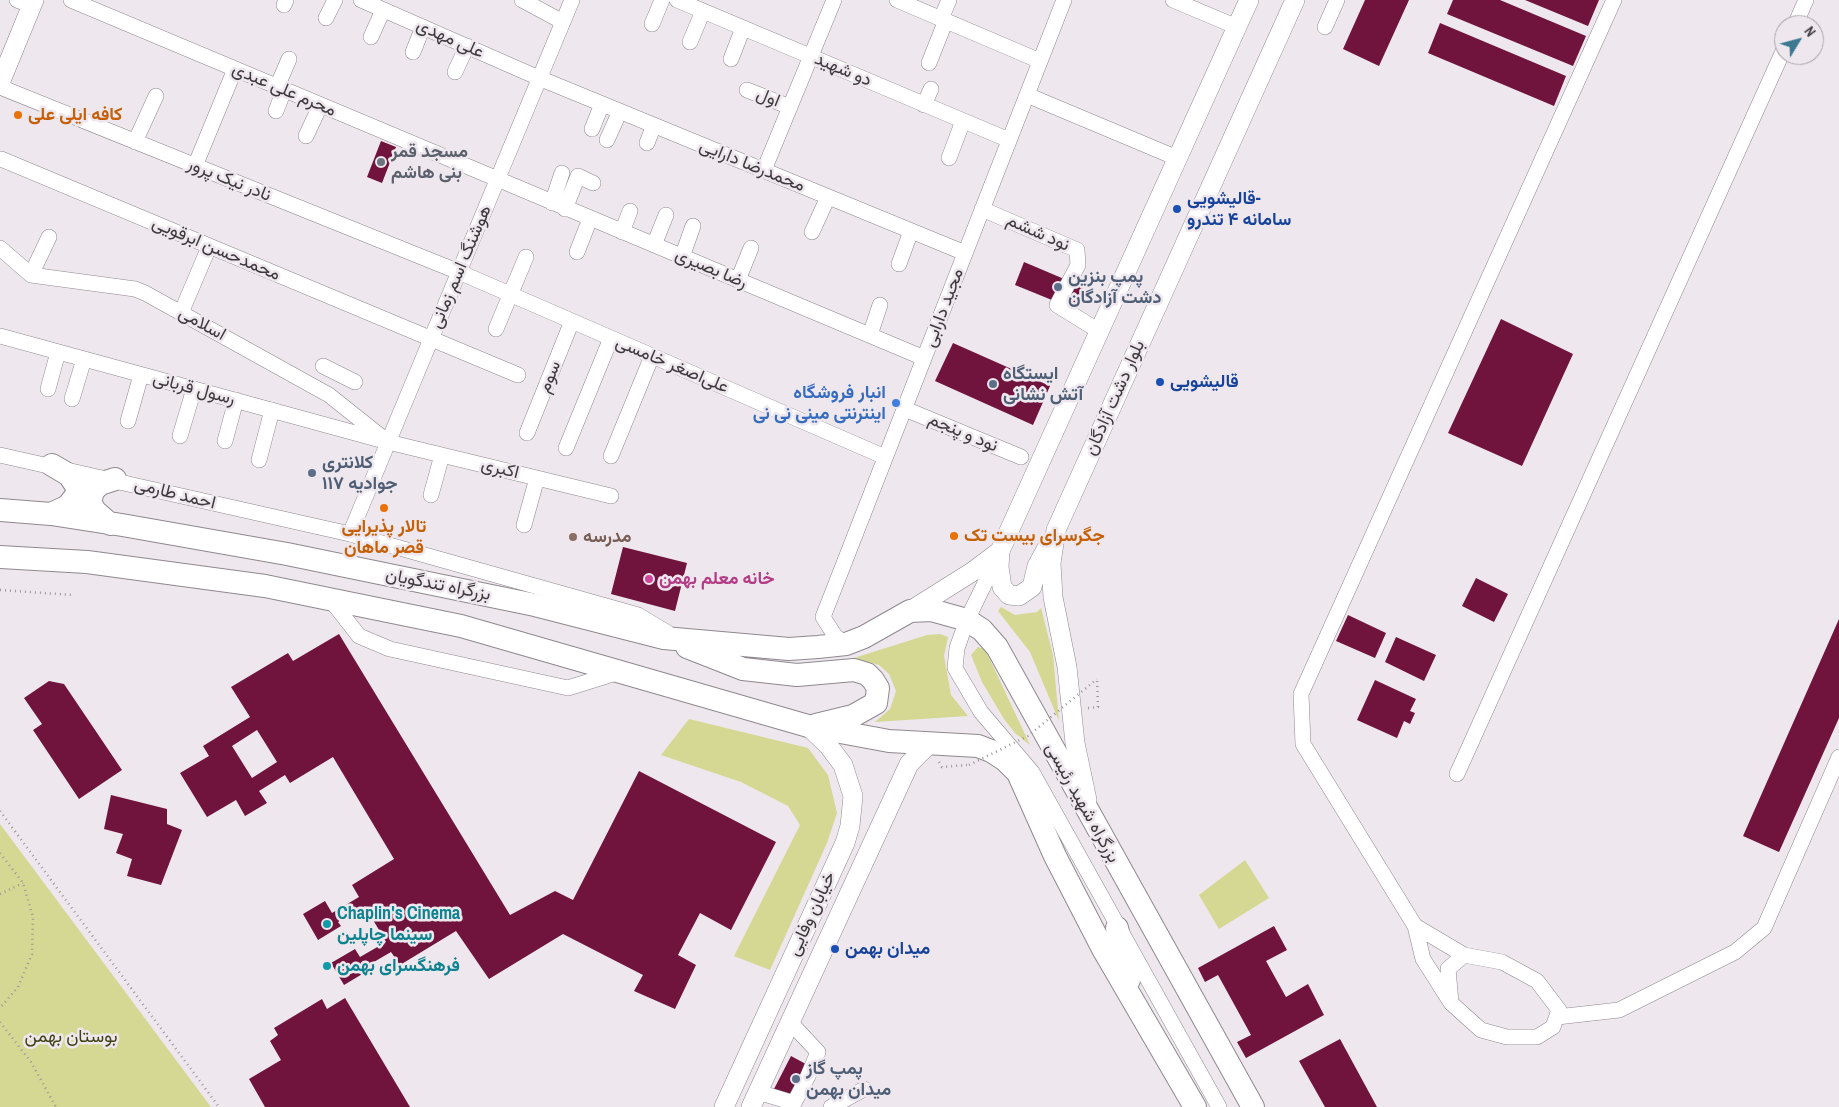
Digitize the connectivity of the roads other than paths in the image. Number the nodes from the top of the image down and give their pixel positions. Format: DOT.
graph roads {
  1 [pos="71,0"];
  2 [pos="335,0"];
  3 [pos="361,0"];
  4 [pos="522,0"];
  5 [pos="572,0"];
  6 [pos="662,0"];
  7 [pos="677,0"];
  8 [pos="834,0"];
  9 [pos="897,0"];
  10 [pos="949,0"];
  11 [pos="1064,0"];
  12 [pos="1173,0"];
  13 [pos="1249,0"];
  14 [pos="1294,0"];
  15 [pos="1338,0"];
  16 [pos="1614,0"];
  17 [pos="1806,0"];
  18 [pos="28,2"];
  19 [pos="383,10"];
  20 [pos="703,11"];
  21 [pos="1799,15"];
  22 [pos="326,18"];
  23 [pos="944,20"];
  24 [pos="563,22"];
  25 [pos="652,24"];
  26 [pos="423,27"];
  27 [pos="1237,27"];
  28 [pos="1326,27"];
  29 [pos="743,28"];
  30 [pos="371,37"];
  31 [pos="690,42"];
  32 [pos="467,46"];
  33 [pos="413,52"];
  34 [pos="811,56"];
  35 [pos="731,59"];
  36 [pos="289,60"];
  37 [pos="1040,61"];
  38 [pos="929,63"];
  39 [pos="1777,65"];
  40 [pos="235,69"];
  41 [pos="455,72"];
  42 [pos="540,78"];
  43 [pos="0,83"];
  44 [pos="0,87"];
  45 [pos="280,89"];
  46 [pos="931,89"];
  47 [pos="747,90"];
  48 [pos="1027,95"];
  49 [pos="156,96"];
  50 [pos="602,104"];
  51 [pos="924,105"];
  52 [pos="320,106"];
  53 [pos="790,107"];
  54 [pos="276,111"];
  55 [pos="620,111"];
  56 [pos="963,121"];
  57 [pos="654,125"];
  58 [pos="592,129"];
  59 [pos="306,136"];
  60 [pos="607,140"];
  61 [pos="1009,140"];
  62 [pos="135,142"];
  63 [pos="647,143"];
  64 [pos="949,158"];
  65 [pos="1177,158"];
  66 [pos="1,159"];
  67 [pos="195,166"];
  68 [pos="764,170"];
  69 [pos="562,173"];
  70 [pos="497,180"];
  71 [pos="593,183"];
  72 [pos="828,197"];
  73 [pos="559,206"];
  74 [pos="982,209"];
  75 [pos="630,210"];
  76 [pos="666,216"];
  77 [pos="590,219"];
  78 [pos="693,226"];
  79 [pos="912,231"];
  80 [pos="622,232"];
  81 [pos="812,232"];
  82 [pos="49,236"];
  83 [pos="654,245"];
  84 [pos="209,247"];
  85 [pos="0,248"];
  86 [pos="751,248"];
  87 [pos="577,252"];
  88 [pos="965,253"];
  89 [pos="526,257"];
  90 [pos="682,257"];
  91 [pos="899,264"];
  92 [pos="459,272"];
  93 [pos="31,275"];
  94 [pos="738,280"];
  95 [pos="509,294"];
  96 [pos="880,305"];
  97 [pos="181,313"];
  98 [pos="572,321"];
  99 [pos="496,329"];
  100 [pos="1099,331"];
  101 [pos="870,335"];
  102 [pos="0,336"];
  103 [pos="611,338"];
  104 [pos="431,340"];
  105 [pos="58,352"];
  106 [pos="652,356"];
  107 [pos="924,358"];
  108 [pos="84,359"];
  109 [pos="323,366"];
  110 [pos="140,374"];
  111 [pos="518,374"];
  112 [pos="340,375"];
  113 [pos="355,382"];
  114 [pos="48,388"];
  115 [pos="194,389"];
  116 [pos="330,395"];
  117 [pos="72,399"];
  118 [pos="236,400"];
  119 [pos="905,408"];
  120 [pos="272,410"];
  121 [pos="128,421"];
  122 [pos="527,433"];
  123 [pos="180,436"];
  124 [pos="225,441"];
  125 [pos="388,442"];
  126 [pos="566,448"];
  127 [pos="0,455"];
  128 [pos="442,455"];
  129 [pos="611,456"];
  130 [pos="885,457"];
  131 [pos="1021,457"];
  132 [pos="259,460"];
  133 [pos="52,465"];
  134 [pos="537,478"];
  135 [pos="115,480"];
  136 [pos="431,495"];
  137 [pos="611,496"];
  138 [pos="0,510"];
  139 [pos="50,514"];
  140 [pos="110,524"];
  141 [pos="524,525"];
  142 [pos="1056,530"];
  143 [pos="350,534"];
  144 [pos="1000,551"];
  145 [pos="0,557"];
  146 [pos="330,599"];
  147 [pos="910,611"];
  148 [pos="967,620"];
  149 [pos="671,638"];
  150 [pos="846,644"];
  151 [pos="621,671"];
  152 [pos="808,726"];
  153 [pos="928,745"];
  154 [pos="1839,756"];
  155 [pos="1457,774"];
  156 [pos="1091,818"];
  157 [pos="1415,926"];
  158 [pos="1117,928"];
  159 [pos="1464,955"];
  160 [pos="1133,1001"];
  161 [pos="1451,1003"];
  162 [pos="1557,1017"];
  163 [pos="790,1022"];
  164 [pos="864,1089"];
  165 [pos="755,1099"];
  166 [pos="724,1107"];
  167 [pos="831,1107"];
  168 [pos="1195,1107"];
  169 [pos="1219,1107"];
  170 [pos="1253,1107"];
  1 -- 40 [label="street, محرم علی عبدی"];
  2 -- 22 [label="street"];
  3 -- 19 [label="street, علی مهدی"];
  4 -- 24 [label="street"];
  5 -- 24 [label="street, هوشنگ اسم زمانی"];
  6 -- 25 [label="street"];
  7 -- 20 [label="street, دو شهید"];
  8 -- 34 [label="street"];
  9 -- 23 [label="street"];
  10 -- 23 [label="street"];
  11 -- 37 [label="street, مجید دارابی"];
  12 -- 27 [label="street"];
  13 -- 27 [label="main road"];
  14 -- 142 [label="main road, بلوار دشت آزادگان"];
  15 -- 28 [label="street"];
  16 -- 157 [label="street"];
  17 -- 21 [label="street"];
  18 -- 43 [label="main road"];
  19 -- 26 [label="street, علی مهدی"];
  19 -- 30 [label="street"];
  20 -- 29 [label="street, دو شهید"];
  20 -- 31 [label="street"];
  23 -- 37 [label="street"];
  23 -- 38 [label="street"];
  24 -- 42 [label="street, هوشنگ اسم زمانی"];
  26 -- 32 [label="street, علی مهدی"];
  26 -- 33 [label="street"];
  27 -- 65 [label="main road"];
  29 -- 34 [label="street, دو شهید"];
  29 -- 35 [label="street"];
  32 -- 41 [label="street"];
  32 -- 42 [label="street, علی مهدی"];
  34 -- 51 [label="street, دو شهید"];
  34 -- 53 [label="street"];
  36 -- 45 [label="street"];
  37 -- 48 [label="street, مجید دارابی"];
  39 -- 155 [label="street"];
  40 -- 45 [label="street, محرم علی عبدی"];
  40 -- 67 [label="street"];
  42 -- 50 [label="street, محمدرضا دارایی"];
  42 -- 70 [label="street, هوشنگ اسم زمانی"];
  44 -- 62 [label="street, نادر نیک پرور"];
  45 -- 52 [label="street, محرم علی عبدی"];
  45 -- 54 [label="street"];
  46 -- 51 [label="street"];
  47 -- 53 [label="street, اول"];
  48 -- 61 [label="street, مجید دارابی"];
  48 -- 65 [label="street"];
  49 -- 62 [label="street"];
  50 -- 55 [label="street, محمدرضا دارایی"];
  50 -- 58 [label="street"];
  51 -- 56 [label="street, دو شهید"];
  52 -- 59 [label="street"];
  52 -- 70 [label="street, محرم علی عبدی"];
  53 -- 68 [label="street"];
  55 -- 57 [label="street, محمدرضا دارایی"];
  55 -- 60 [label="street"];
  56 -- 61 [label="street, دو شهید"];
  56 -- 64 [label="street"];
  57 -- 63 [label="street"];
  57 -- 68 [label="street, محمدرضا دارایی"];
  61 -- 74 [label="street, مجید دارابی"];
  62 -- 67 [label="street, نادر نیک پرور"];
  65 -- 100 [label="main road"];
  66 -- 84 [label="street, محمدحسن ابرقویی"];
  67 -- 92 [label="street, نادر نیک پرور"];
  68 -- 72 [label="street, محمدرضا دارایی"];
  69 -- 73 [label="street"];
  70 -- 73 [label="street, رضا بصیری"];
  70 -- 92 [label="street, هوشنگ اسم زمانی"];
  71 -- 73 [label="street"];
  72 -- 79 [label="street, محمدرضا دارایی"];
  72 -- 81 [label="street"];
  73 -- 77 [label="street, رضا بصیری"];
  74 -- 88 [label="street, مجید دارابی"];
  74 -- 100 [label="street, نود ششم"];
  75 -- 80 [label="street"];
  76 -- 83 [label="street"];
  77 -- 80 [label="street, رضا بصیری"];
  77 -- 87 [label="street"];
  78 -- 90 [label="street"];
  79 -- 88 [label="street, محمدرضا دارایی"];
  79 -- 91 [label="street"];
  80 -- 83 [label="street, رضا بصیری"];
  82 -- 93 [label="street"];
  83 -- 90 [label="street, رضا بصیری"];
  84 -- 97 [label="street"];
  84 -- 104 [label="street, محمدحسن ابرقویی"];
  85 -- 93 [label="street"];
  86 -- 94 [label="street"];
  88 -- 107 [label="street, مجید دارابی"];
  89 -- 95 [label="street"];
  90 -- 94 [label="street, رضا بصیری"];
  92 -- 95 [label="street, علی‌اصغر خامسی"];
  92 -- 104 [label="street, هوشنگ اسم زمانی"];
  93 -- 97 [label="street, اسلامی"];
  94 -- 101 [label="street, رضا بصیری"];
  95 -- 98 [label="street, علی‌اصغر خامسی"];
  95 -- 99 [label="street"];
  96 -- 101 [label="street"];
  97 -- 116 [label="street, اسلامی"];
  98 -- 103 [label="street, علی‌اصغر خامسی"];
  98 -- 122 [label="street, سوم"];
  100 -- 144 [label="main road"];
  101 -- 107 [label="street, رضا بصیری"];
  102 -- 105 [label="street, رسول قربانی"];
  103 -- 106 [label="street, علی‌اصغر خامسی"];
  103 -- 126 [label="street"];
  104 -- 111 [label="street, محمدحسن ابرقویی"];
  104 -- 125 [label="street, هوشنگ اسم زمانی"];
  105 -- 108 [label="street, رسول قربانی"];
  105 -- 114 [label="street"];
  106 -- 129 [label="street"];
  106 -- 130 [label="street, علی‌اصغر خامسی"];
  107 -- 119 [label="street, مجید دارابی"];
  108 -- 110 [label="street, رسول قربانی"];
  108 -- 117 [label="street"];
  109 -- 112 [label="street"];
  110 -- 115 [label="street, رسول قربانی"];
  110 -- 121 [label="street"];
  112 -- 113 [label="street"];
  112 -- 116 [label="street"];
  115 -- 118 [label="street, رسول قربانی"];
  115 -- 123 [label="street"];
  116 -- 125 [label="street, اسلامی"];
  118 -- 120 [label="street, رسول قربانی"];
  118 -- 124 [label="street"];
  119 -- 130 [label="street, مجید دارابی"];
  119 -- 131 [label="street, نود و پنجم"];
  120 -- 125 [label="street, رسول قربانی"];
  120 -- 132 [label="street"];
  125 -- 128 [label="street, اکبری"];
  125 -- 143 [label="street, هوشنگ اسم زمانی"];
  127 -- 133 [label="street, احمد طارمی"];
  128 -- 134 [label="street, اکبری"];
  128 -- 136 [label="street"];
  130 -- 150 [label="street, مجید دارابی"];
  133 -- 135 [label="street, احمد طارمی"];
  133 -- 139 [label="highway"];
  134 -- 137 [label="street, اکبری"];
  134 -- 141 [label="street"];
  135 -- 140 [label="highway"];
  135 -- 143 [label="street, احمد طارمی"];
  138 -- 139 [label="highway, بزرگراه تندگویان"];
  139 -- 140 [label="highway, بزرگراه تندگویان"];
  140 -- 149 [label="highway, بزرگراه تندگویان"];
  142 -- 144 [label="main road"];
  142 -- 156 [label="main road, بلوار دشت آزادگان"];
  143 -- 149 [label="street, احمد طارمی"];
  144 -- 147 [label="main road"];
  144 -- 148 [label="street"];
  145 -- 146 [label="highway, بزرگراه تندگویان"];
  146 -- 151 [label="highway, بزرگراه تندگویان"];
  146 -- 151 [label="street"];
  147 -- 148 [label="highway, بزرگراه شهید رئیسی"];
  147 -- 150 [label="highway, بزرگراه شهید رئیسی"];
  148 -- 156 [label="highway, بزرگراه شهید رئیسی"];
  148 -- 158 [label="street"];
  149 -- 150 [label="highway, بزرگراه تندگویان"];
  149 -- 152 [label="highway"];
  151 -- 152 [label="highway, بزرگراه تندگویان"];
  152 -- 153 [label="highway"];
  152 -- 166 [label="main road, خیابان وفایی"];
  153 -- 160 [label="highway"];
  153 -- 163 [label="main road, خیابان وفایی"];
  154 -- 162 [label="street"];
  156 -- 170 [label="highway, بزرگراه شهید رئیسی"];
  157 -- 159 [label="street"];
  157 -- 161 [label="street"];
  158 -- 160 [label="highway"];
  158 -- 169 [label="street"];
  159 -- 161 [label="street"];
  159 -- 162 [label="street"];
  160 -- 168 [label="highway"];
  161 -- 162 [label="street"];
  163 -- 165 [label="main road, خیابان وفایی"];
  163 -- 165 [label="street"];
  164 -- 167 [label="street"];
}
